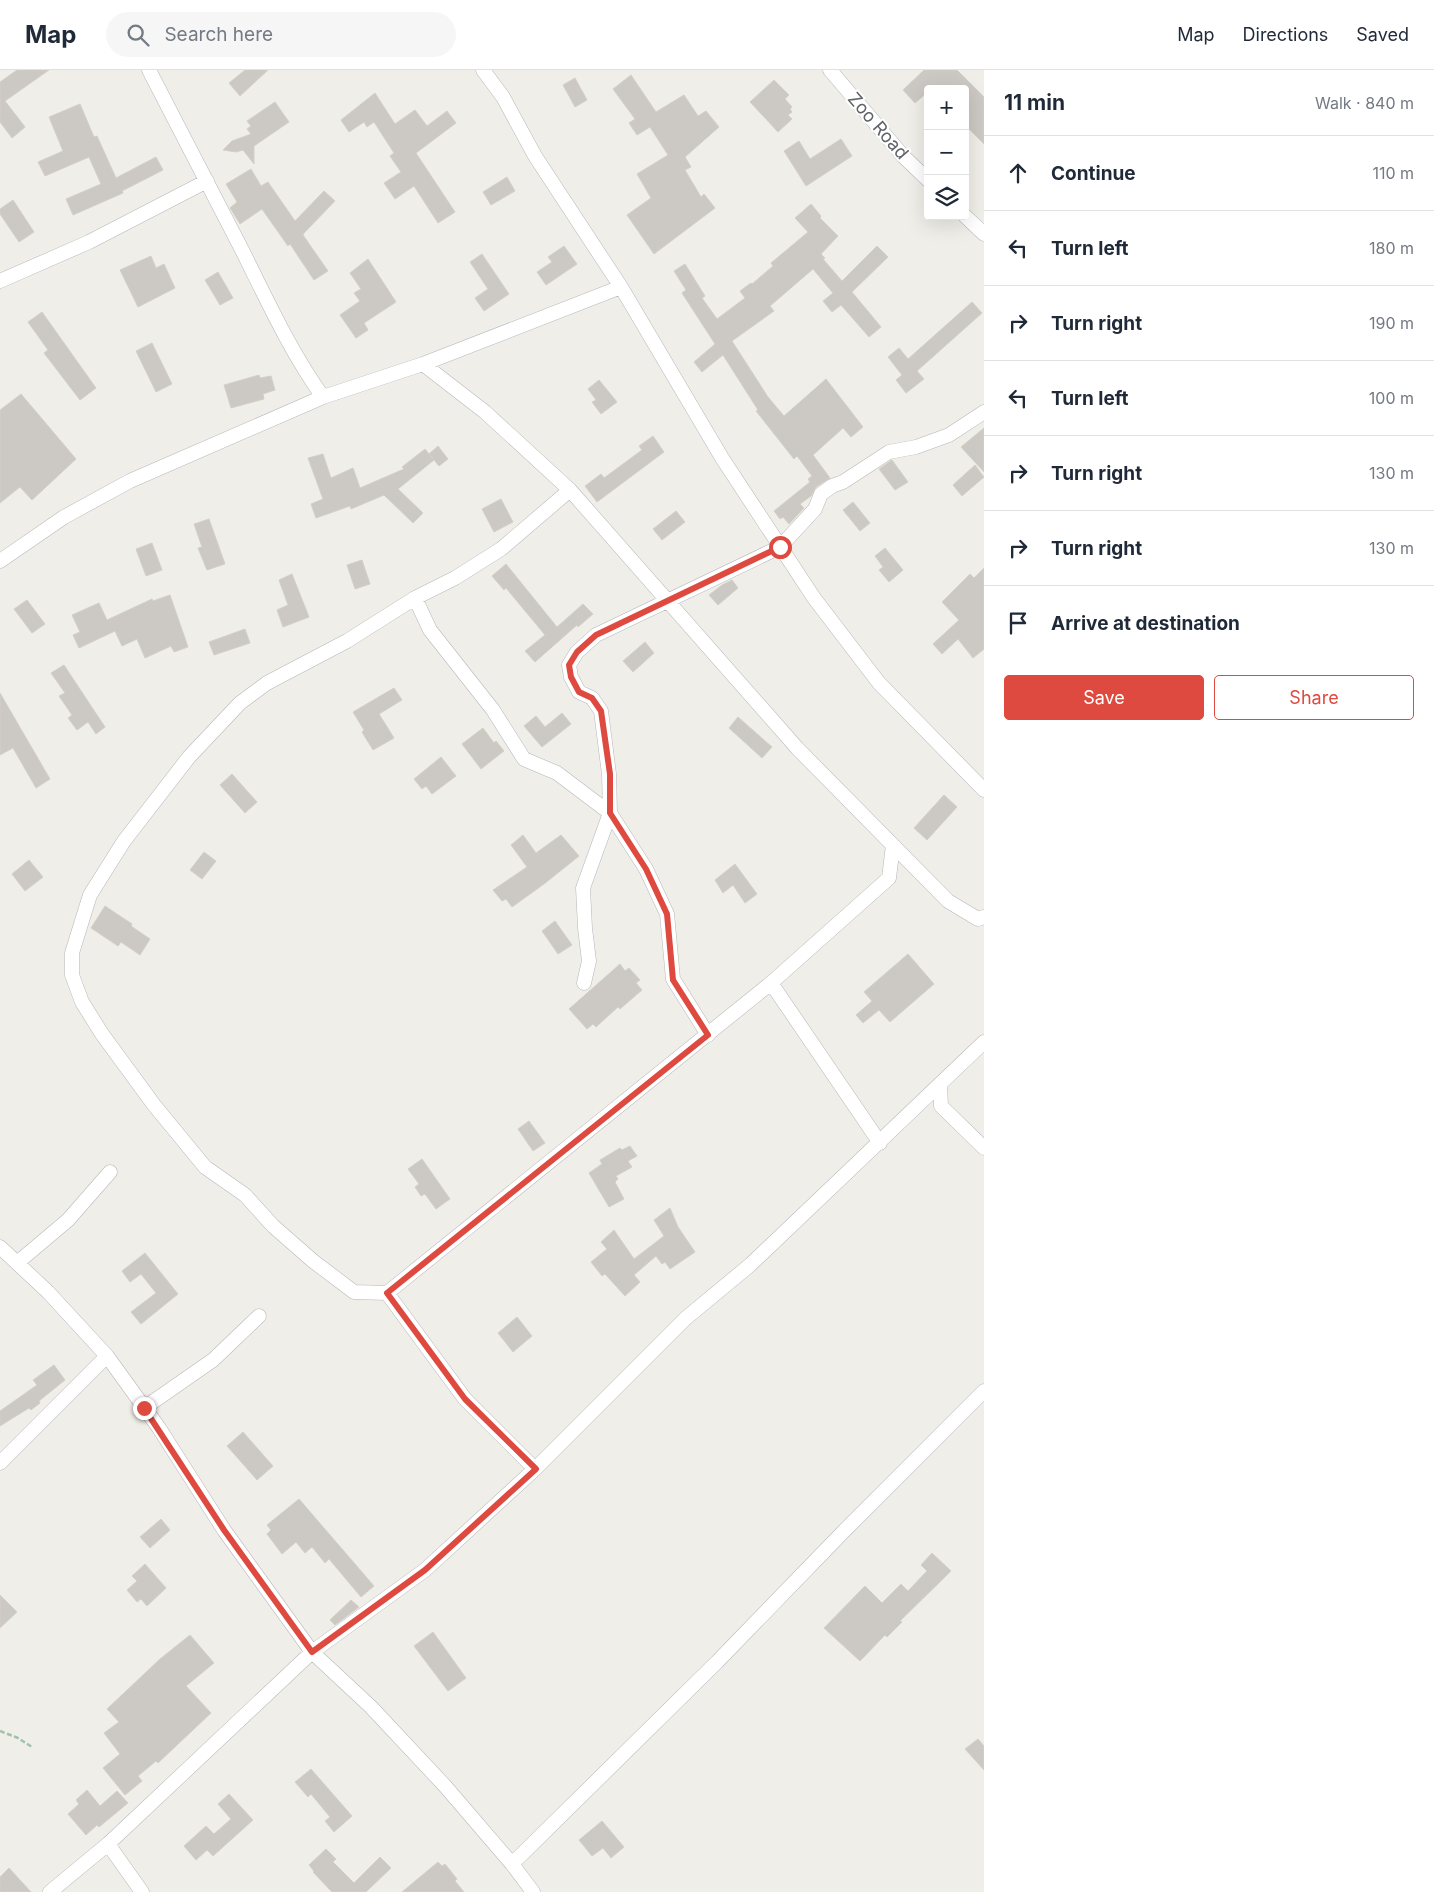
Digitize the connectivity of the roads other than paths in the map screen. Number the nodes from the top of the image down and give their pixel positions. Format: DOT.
graph roads {
  1 [pos="149,70"];
  2 [pos="483,70"];
  3 [pos="830,70"];
  4 [pos="924,176"];
  5 [pos="207,180"];
  6 [pos="969,220"];
  7 [pos="984,234"];
  8 [pos="0,281"];
  9 [pos="621,287"];
  10 [pos="423,364"];
  11 [pos="323,397"];
  12 [pos="984,412"];
  13 [pos="570,490"];
  14 [pos="780,547"];
  15 [pos="0,561"];
  16 [pos="415,598"];
  17 [pos="667,602"];
  18 [pos="984,790"];
  19 [pos="610,813"];
  20 [pos="893,845"];
  21 [pos="984,917"];
  22 [pos="584,983"];
  23 [pos="771,983"];
  24 [pos="708,1035"];
  25 [pos="984,1042"];
  26 [pos="940,1085"];
  27 [pos="880,1143"];
  28 [pos="984,1148"];
  29 [pos="110,1172"];
  30 [pos="0,1247"];
  31 [pos="17,1263"];
  32 [pos="387,1293"];
  33 [pos="260,1316"];
  34 [pos="107,1356"];
  35 [pos="984,1391"];
  36 [pos="144,1408"];
  37 [pos="0,1462"];
  38 [pos="536,1469"];
  39 [pos="312,1652"];
  40 [pos="108,1844"];
  41 [pos="512,1864"];
  42 [pos="50,1892"];
  43 [pos="142,1892"];
  44 [pos="533,1892"];
  1 -- 5 [label="street"];
  2 -- 9 [label="street"];
  3 -- 4 [label="street, Zoo Road"];
  5 -- 8 [label="street"];
  5 -- 11 [label="street"];
  6 -- 7 [label="street"];
  9 -- 10 [label="street"];
  9 -- 14 [label="street"];
  10 -- 11 [label="street"];
  10 -- 13 [label="street"];
  11 -- 15 [label="street"];
  12 -- 14 [label="street"];
  13 -- 16 [label="street"];
  13 -- 17 [label="street"];
  14 -- 17 [label="street"];
  14 -- 18 [label="street"];
  16 -- 19 [label="street"];
  16 -- 32 [label="street"];
  17 -- 19 [label="street"];
  17 -- 20 [label="street"];
  19 -- 22 [label="street"];
  19 -- 24 [label="street"];
  20 -- 21 [label="street"];
  20 -- 23 [label="street"];
  23 -- 24 [label="street"];
  23 -- 27 [label="street"];
  24 -- 32 [label="street"];
  25 -- 26 [label="street"];
  26 -- 27 [label="street"];
  26 -- 28 [label="street"];
  27 -- 38 [label="street"];
  29 -- 31 [label="street"];
  30 -- 31 [label="street"];
  31 -- 34 [label="street"];
  32 -- 38 [label="street"];
  33 -- 36 [label="street"];
  34 -- 36 [label="street"];
  34 -- 37 [label="street"];
  35 -- 41 [label="street"];
  36 -- 39 [label="street"];
  38 -- 39 [label="street"];
  39 -- 40 [label="street"];
  39 -- 41 [label="street"];
  40 -- 42 [label="street"];
  40 -- 43 [label="street"];
  41 -- 44 [label="street"];
}
